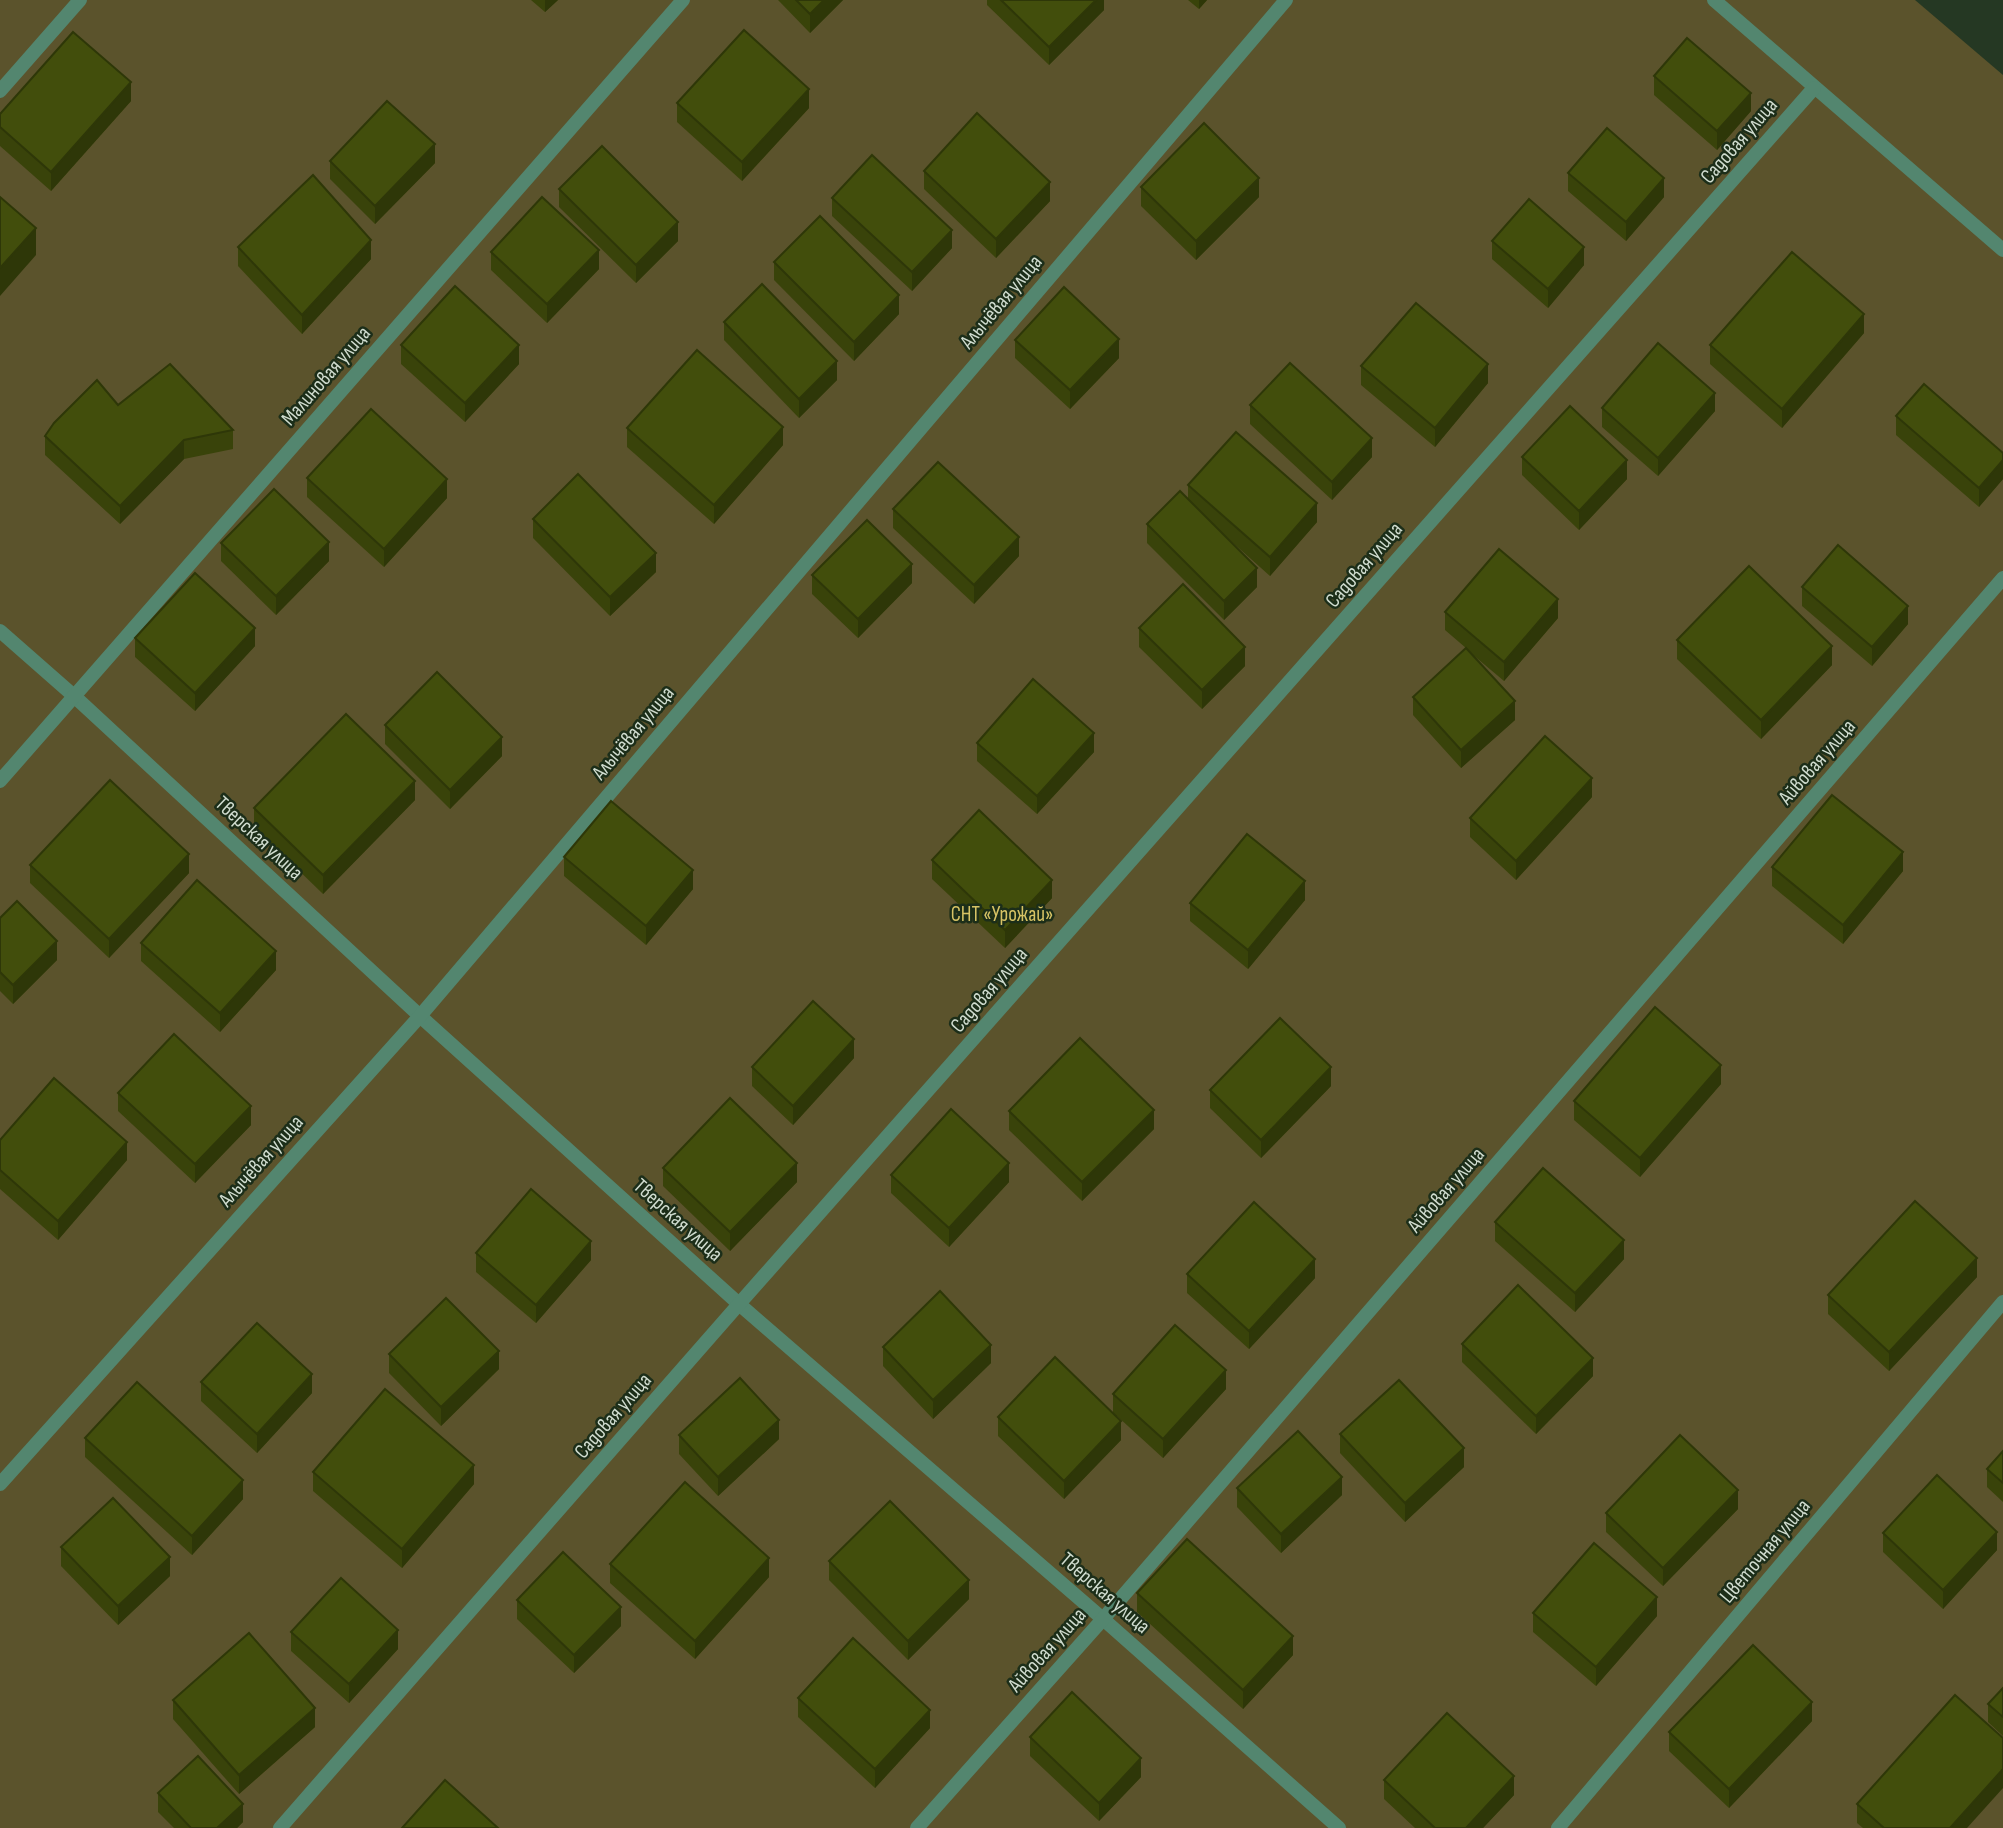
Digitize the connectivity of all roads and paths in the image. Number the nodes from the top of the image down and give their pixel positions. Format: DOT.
graph roads {
  1 [pos="80,0"];
  2 [pos="683,0"];
  3 [pos="1286,0"];
  4 [pos="1714,0"];
  5 [pos="1814,88"];
  6 [pos="0,91"];
  7 [pos="2003,250"];
  8 [pos="2003,578"];
  9 [pos="0,631"];
  10 [pos="74,696"];
  11 [pos="0,780"];
  12 [pos="420,1016"];
  13 [pos="2003,1302"];
  14 [pos="739,1304"];
  15 [pos="0,1484"];
  16 [pos="1103,1619"];
  17 [pos="280,1828"];
  18 [pos="917,1828"];
  19 [pos="1339,1828"];
  20 [pos="1558,1828"];
  1 -- 6 [label="street"];
  2 -- 10 [label="street, Малиновая улица"];
  3 -- 12 [label="street, Алычёвая улица"];
  4 -- 5 [label="street"];
  5 -- 7 [label="street"];
  5 -- 14 [label="street, Садовая улица"];
  8 -- 16 [label="street, Айвовая улица"];
  9 -- 10 [label="street, Тверская улица"];
  10 -- 11 [label="street, Малиновая улица"];
  10 -- 12 [label="street, Тверская улица"];
  12 -- 14 [label="street, Тверская улица"];
  12 -- 15 [label="street, Алычёвая улица"];
  13 -- 20 [label="street, Цветочная улица"];
  14 -- 16 [label="street, Тверская улица"];
  14 -- 17 [label="street, Садовая улица"];
  16 -- 18 [label="street, Айвовая улица"];
  16 -- 19 [label="street, Тверская улица"];
}
